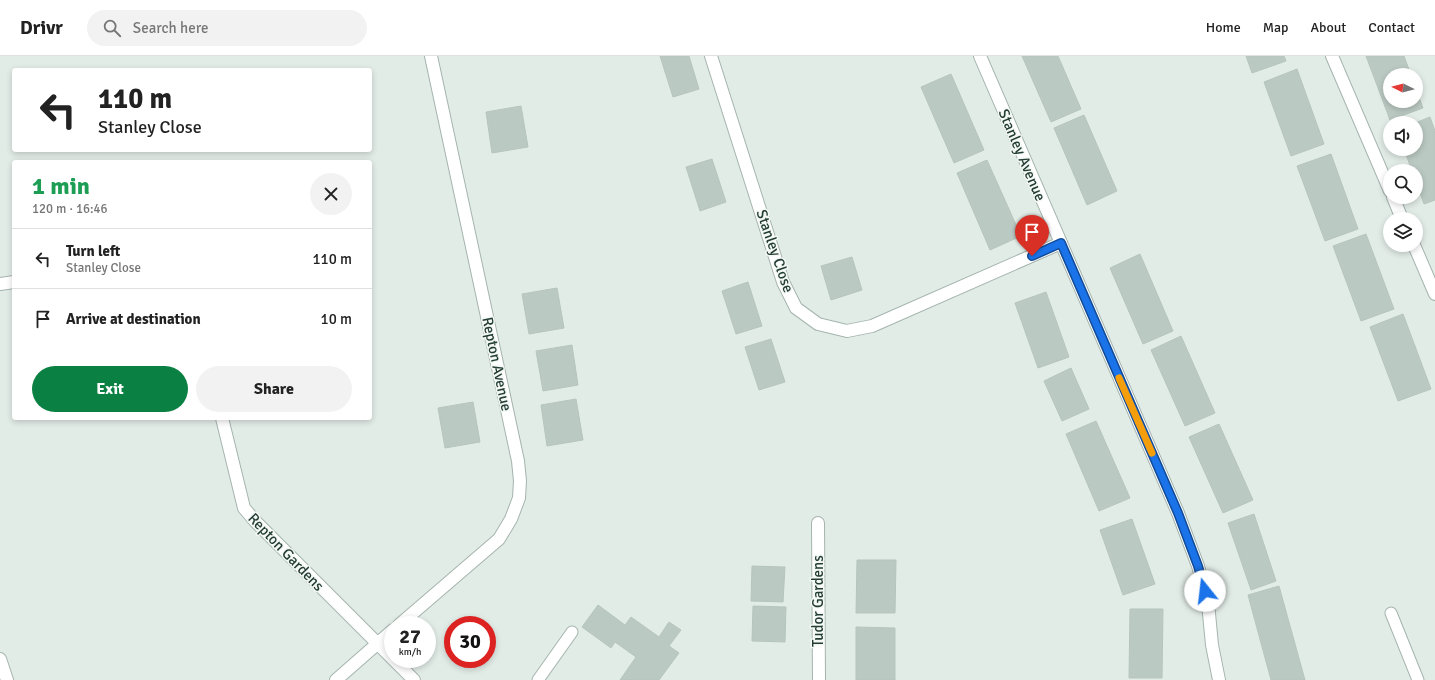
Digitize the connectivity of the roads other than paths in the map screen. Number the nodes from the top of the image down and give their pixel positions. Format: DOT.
graph roads {
  1 [pos="431,56"];
  2 [pos="711,56"];
  3 [pos="980,56"];
  4 [pos="1332,56"];
  5 [pos="1383,175"];
  6 [pos="1061,243"];
  7 [pos="1417,252"];
  8 [pos="12,282"];
  9 [pos="0,284"];
  10 [pos="1435,294"];
  11 [pos="222,420"];
  12 [pos="818,523"];
  13 [pos="1392,613"];
  14 [pos="409,616"];
  15 [pos="572,632"];
  16 [pos="384,638"];
  17 [pos="377,644"];
  18 [pos="0,659"];
  19 [pos="8,680"];
  20 [pos="336,680"];
  21 [pos="414,680"];
  22 [pos="538,680"];
  23 [pos="819,680"];
  24 [pos="1219,680"];
  25 [pos="1418,680"];
  1 -- 14 [label="street, Repton Avenue"];
  2 -- 6 [label="street, Stanley Close"];
  3 -- 6 [label="street, Stanley Avenue"];
  4 -- 5 [label="street"];
  6 -- 24 [label="street, Stanley Avenue"];
  7 -- 10 [label="street"];
  8 -- 9 [label="street"];
  11 -- 17 [label="street, Repton Gardens"];
  12 -- 23 [label="street, Tudor Gardens"];
  13 -- 25 [label="lane"];
  15 -- 22 [label="lane"];
  16 -- 17 [label="street"];
  17 -- 20 [label="street"];
  17 -- 21 [label="street, Repton Gardens"];
  18 -- 19 [label="street"];
}
